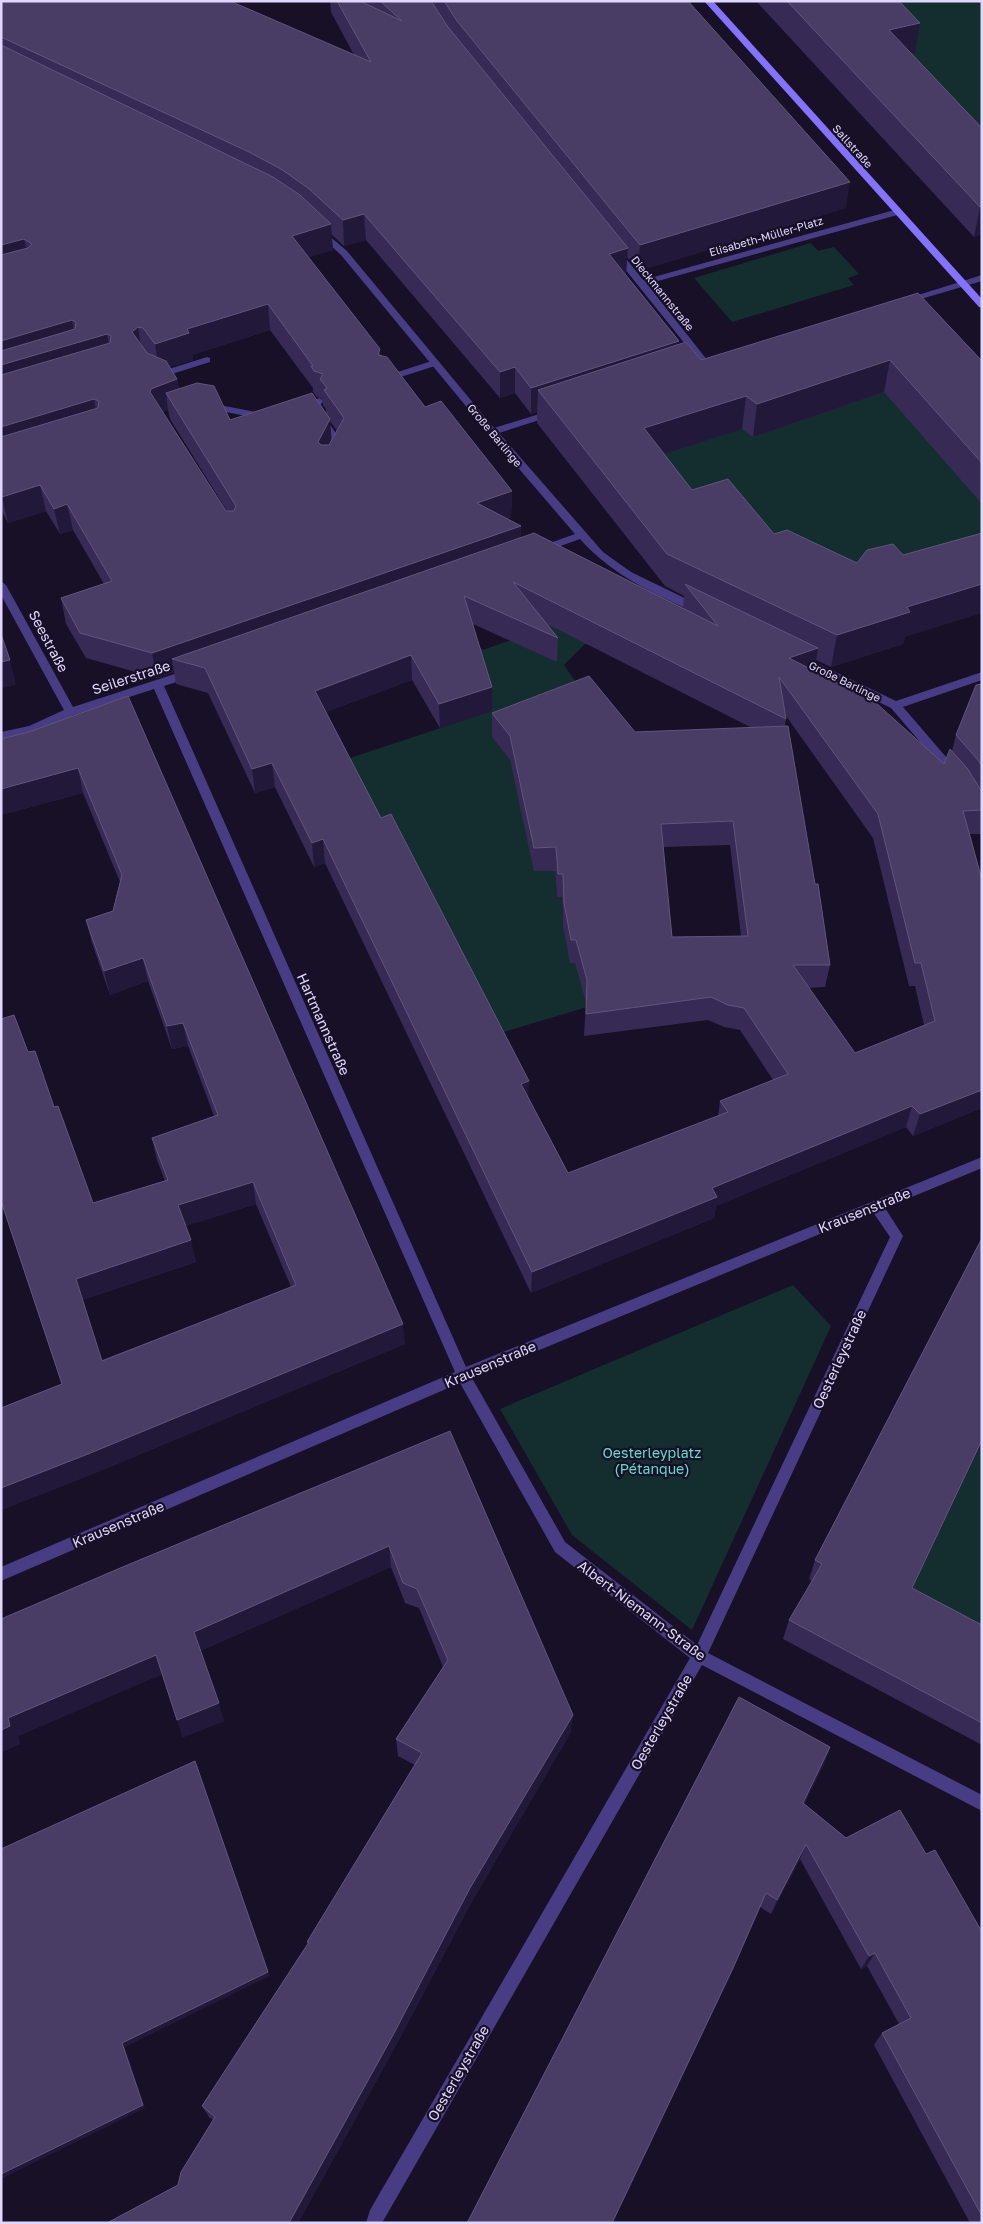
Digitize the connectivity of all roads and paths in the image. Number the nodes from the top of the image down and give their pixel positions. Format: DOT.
graph roads {
  1 [pos="708,1"];
  2 [pos="898,212"];
  3 [pos="312,224"];
  4 [pos="609,244"];
  5 [pos="982,278"];
  6 [pos="641,283"];
  7 [pos="961,284"];
  8 [pos="894,304"];
  9 [pos="982,305"];
  10 [pos="207,360"];
  11 [pos="435,363"];
  12 [pos="705,363"];
  13 [pos="385,379"];
  14 [pos="174,384"];
  15 [pos="200,404"];
  16 [pos="311,405"];
  17 [pos="566,408"];
  18 [pos="274,418"];
  19 [pos="492,432"];
  20 [pos="331,460"];
  21 [pos="582,535"];
  22 [pos="525,555"];
  23 [pos="1,585"];
  24 [pos="708,614"];
  25 [pos="788,653"];
  26 [pos="205,668"];
  27 [pos="982,676"];
  28 [pos="158,685"];
  29 [pos="895,705"];
  30 [pos="70,712"];
  31 [pos="1,736"];
  32 [pos="959,780"];
  33 [pos="982,1162"];
  34 [pos="876,1206"];
  35 [pos="463,1375"];
  36 [pos="1,1574"];
  37 [pos="699,1656"];
  38 [pos="982,1803"];
  39 [pos="374,2223"];
  1 -- 2 [label="street, Sallstraße"];
  2 -- 6 [label="street, Elisabeth-Müller-Platz"];
  2 -- 7 [label="street, Sallstraße"];
  3 -- 11 [label="street, Große Barlinge"];
  4 -- 6 [label="street, Dieckmannstraße"];
  5 -- 7 [label="street"];
  6 -- 12 [label="street, Dieckmannstraße"];
  7 -- 8 [label="street"];
  7 -- 9 [label="street, Sallstraße"];
  10 -- 14 [label="street"];
  11 -- 13 [label="street"];
  11 -- 19 [label="street, Große Barlinge"];
  15 -- 18 [label="street"];
  16 -- 20 [label="street"];
  17 -- 19 [label="street"];
  19 -- 21 [label="street, Große Barlinge"];
  21 -- 22 [label="street"];
  21 -- 24 [label="street, Große Barlinge"];
  23 -- 30 [label="street, Seestraße"];
  25 -- 29 [label="street, Große Barlinge"];
  26 -- 28 [label="street, Seilerstraße"];
  27 -- 29 [label="street"];
  28 -- 30 [label="street, Seilerstraße"];
  28 -- 35 [label="street, Hartmannstraße"];
  29 -- 32 [label="street, Große Barlinge"];
  30 -- 31 [label="street, Seilerstraße"];
  33 -- 34 [label="street, Krausenstraße"];
  34 -- 35 [label="street, Krausenstraße"];
  34 -- 37 [label="street, Oesterleystraße"];
  35 -- 36 [label="street, Krausenstraße"];
  35 -- 37 [label="street, Albert-Niemann-Straße"];
  37 -- 38 [label="street, Albert-Niemann-Straße"];
  37 -- 39 [label="street, Oesterleystraße"];
}
